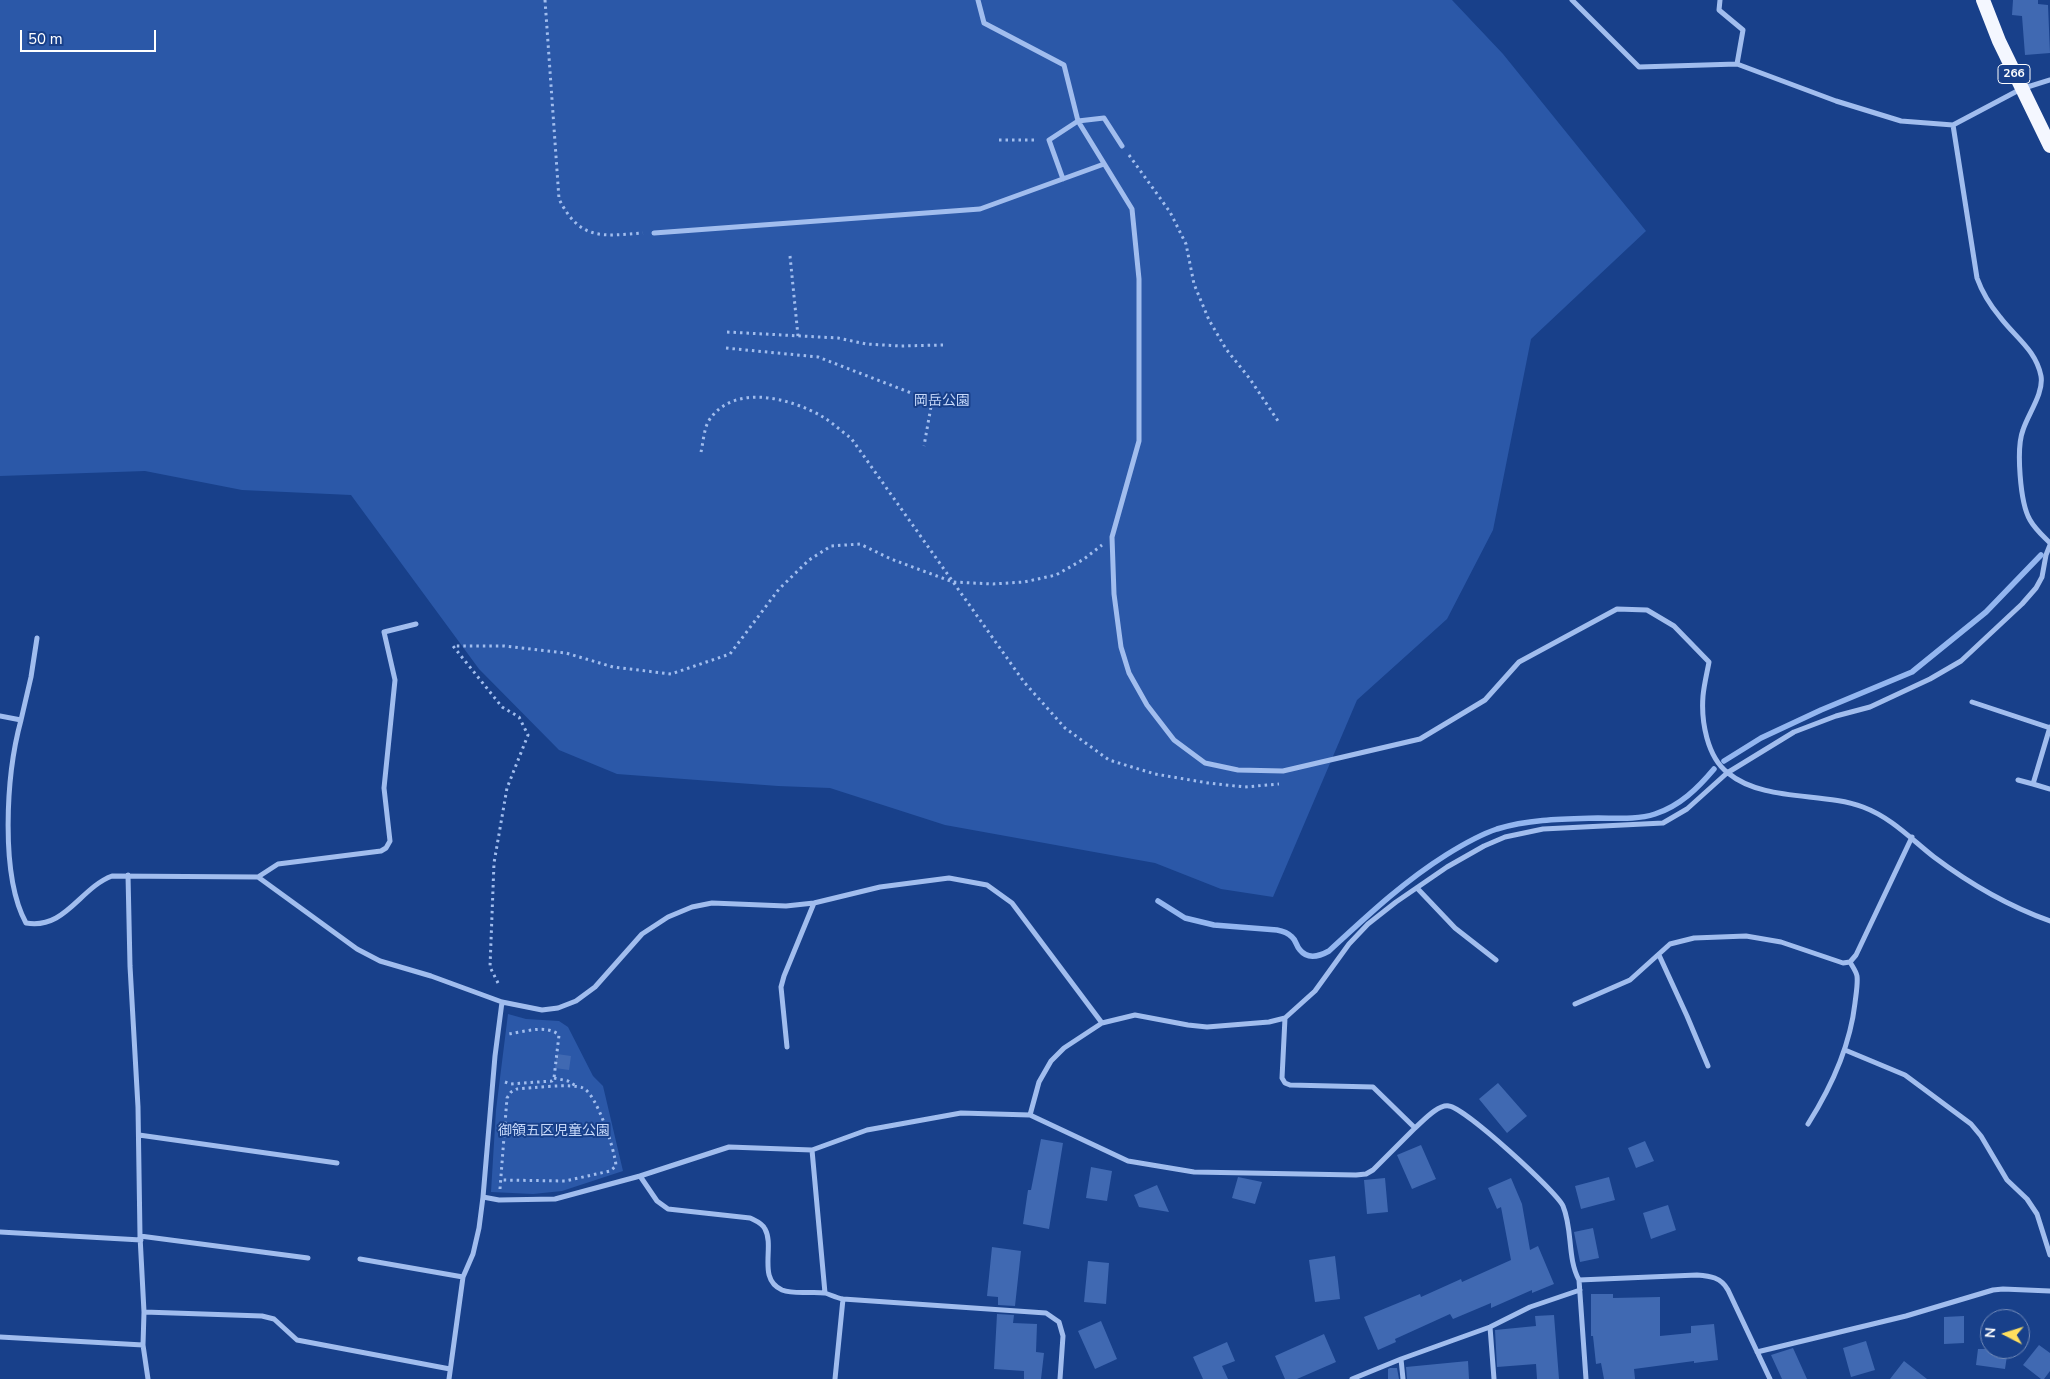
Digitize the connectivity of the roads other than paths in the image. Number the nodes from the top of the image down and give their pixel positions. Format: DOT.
graph roads {
  1 [pos="978,0"];
  2 [pos="1572,0"];
  3 [pos="1720,0"];
  4 [pos="1983,0"];
  5 [pos="1737,64"];
  6 [pos="2050,80"];
  7 [pos="2021,89"];
  8 [pos="1078,121"];
  9 [pos="1953,125"];
  10 [pos="1122,146"];
  11 [pos="2050,146"];
  12 [pos="1104,164"];
  13 [pos="1063,179"];
  14 [pos="654,233"];
  15 [pos="2050,544"];
  16 [pos="416,624"];
  17 [pos="37,638"];
  18 [pos="1972,702"];
  19 [pos="0,716"];
  20 [pos="21,720"];
  21 [pos="2050,728"];
  22 [pos="1727,773"];
  23 [pos="2018,780"];
  24 [pos="2032,784"];
  25 [pos="2050,789"];
  26 [pos="1912,837"];
  27 [pos="128,876"];
  28 [pos="258,877"];
  29 [pos="1417,888"];
  30 [pos="814,903"];
  31 [pos="2050,921"];
  32 [pos="1659,955"];
  33 [pos="1496,960"];
  34 [pos="1850,962"];
  35 [pos="502,1002"];
  36 [pos="1575,1004"];
  37 [pos="1285,1018"];
  38 [pos="1102,1023"];
  39 [pos="787,1047"];
  40 [pos="1845,1050"];
  41 [pos="1708,1066"];
  42 [pos="1030,1115"];
  43 [pos="1808,1124"];
  44 [pos="1415,1128"];
  45 [pos="139,1135"];
  46 [pos="812,1150"];
  47 [pos="337,1163"];
  48 [pos="640,1176"];
  49 [pos="483,1197"];
  50 [pos="0,1232"];
  51 [pos="140,1238"];
  52 [pos="2050,1255"];
  53 [pos="308,1258"];
  54 [pos="360,1259"];
  55 [pos="463,1277"];
  56 [pos="1579,1280"];
  57 [pos="1580,1290"];
  58 [pos="2050,1292"];
  59 [pos="825,1293"];
  60 [pos="843,1299"];
  61 [pos="144,1312"];
  62 [pos="1490,1327"];
  63 [pos="0,1337"];
  64 [pos="143,1345"];
  65 [pos="1757,1352"];
  66 [pos="1401,1359"];
  67 [pos="450,1369"];
  68 [pos="148,1379"];
  69 [pos="450,1379"];
  70 [pos="835,1379"];
  71 [pos="1060,1379"];
  72 [pos="1352,1379"];
  73 [pos="1403,1379"];
  74 [pos="1494,1379"];
  75 [pos="1586,1379"];
  76 [pos="1770,1379"];
  1 -- 8 [label="street"];
  2 -- 5 [label="street"];
  3 -- 5 [label="street"];
  4 -- 7 [label="highway, 266"];
  5 -- 9 [label="street"];
  6 -- 7 [label="street"];
  7 -- 9 [label="street"];
  7 -- 11 [label="highway, 266"];
  8 -- 10 [label="street"];
  8 -- 12 [label="street"];
  8 -- 13 [label="street"];
  9 -- 15 [label="street"];
  12 -- 13 [label="street"];
  12 -- 22 [label="street"];
  13 -- 14 [label="street"];
  15 -- 22 [label="street"];
  16 -- 28 [label="street"];
  17 -- 20 [label="street"];
  18 -- 21 [label="street"];
  19 -- 20 [label="street"];
  20 -- 27 [label="street"];
  21 -- 24 [label="street"];
  22 -- 26 [label="street"];
  22 -- 29 [label="street"];
  23 -- 24 [label="street"];
  24 -- 25 [label="street"];
  26 -- 31 [label="street"];
  26 -- 34 [label="street"];
  27 -- 28 [label="street"];
  27 -- 45 [label="street"];
  28 -- 35 [label="street"];
  29 -- 33 [label="street"];
  29 -- 37 [label="street"];
  30 -- 35 [label="street"];
  30 -- 38 [label="street"];
  30 -- 39 [label="street"];
  32 -- 34 [label="street"];
  32 -- 36 [label="street"];
  32 -- 41 [label="street"];
  34 -- 40 [label="street"];
  35 -- 49 [label="street"];
  37 -- 38 [label="street"];
  37 -- 44 [label="street"];
  38 -- 42 [label="street"];
  40 -- 43 [label="street"];
  40 -- 52 [label="street"];
  42 -- 44 [label="street"];
  42 -- 46 [label="street"];
  44 -- 56 [label="street"];
  45 -- 47 [label="street"];
  45 -- 51 [label="street"];
  46 -- 48 [label="street"];
  46 -- 59 [label="street"];
  48 -- 49 [label="street"];
  48 -- 59 [label="street"];
  49 -- 55 [label="street"];
  50 -- 51 [label="street"];
  51 -- 53 [label="street"];
  51 -- 61 [label="street"];
  54 -- 55 [label="street"];
  55 -- 67 [label="street"];
  56 -- 57 [label="street"];
  56 -- 65 [label="street"];
  57 -- 62 [label="street"];
  57 -- 75 [label="street"];
  58 -- 65 [label="street"];
  59 -- 60 [label="street"];
  60 -- 70 [label="street"];
  60 -- 71 [label="street"];
  61 -- 64 [label="street"];
  61 -- 67 [label="street"];
  62 -- 66 [label="street"];
  62 -- 74 [label="street"];
  63 -- 64 [label="street"];
  64 -- 68 [label="street"];
  65 -- 76 [label="street"];
  66 -- 72 [label="street"];
  66 -- 73 [label="street"];
  67 -- 69 [label="street"];
}
